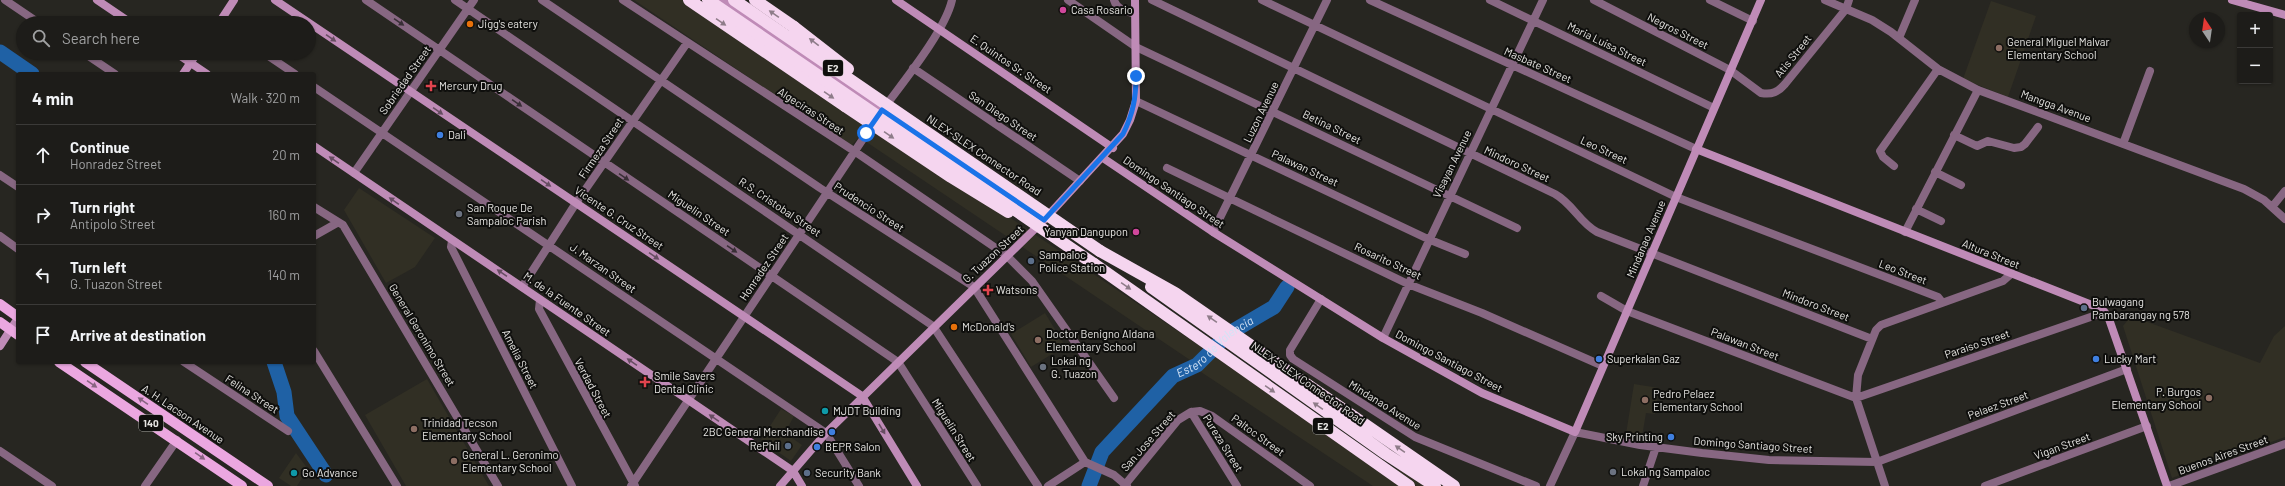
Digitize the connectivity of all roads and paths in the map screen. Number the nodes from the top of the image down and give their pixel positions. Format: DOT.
graph roads {
  1 [pos="5,0"];
  2 [pos="97,0"];
  3 [pos="234,0"];
  4 [pos="275,0"];
  5 [pos="366,0"];
  6 [pos="455,0"];
  7 [pos="474,0"];
  8 [pos="542,0"];
  9 [pos="623,0"];
  10 [pos="689,0"];
  11 [pos="708,0"];
  12 [pos="722,0"];
  13 [pos="734,0"];
  14 [pos="755,0"];
  15 [pos="896,0"];
  16 [pos="952,0"];
  17 [pos="1068,0"];
  18 [pos="1114,0"];
  19 [pos="1135,0"];
  20 [pos="1152,0"];
  21 [pos="1262,0"];
  22 [pos="1327,0"];
  23 [pos="1370,0"];
  24 [pos="1490,0"];
  25 [pos="1543,0"];
  26 [pos="1594,0"];
  27 [pos="1710,0"];
  28 [pos="1761,0"];
  29 [pos="1825,0"];
  30 [pos="1849,0"];
  31 [pos="1915,0"];
  32 [pos="2232,0"];
  33 [pos="468,9"];
  34 [pos="1846,9"];
  35 [pos="1135,14"];
  36 [pos="2285,14"];
  37 [pos="29,16"];
  38 [pos="121,16"];
  39 [pos="224,16"];
  40 [pos="299,16"];
  41 [pos="1533,20"];
  42 [pos="1753,21"];
  43 [pos="1315,25"];
  44 [pos="316,28"];
  45 [pos="938,28"];
  46 [pos="1899,38"];
  47 [pos="687,43"];
  48 [pos="1136,47"];
  49 [pos="440,49"];
  50 [pos="94,60"];
  51 [pos="186,60"];
  52 [pos="192,60"];
  53 [pos="274,60"];
  54 [pos="190,63"];
  55 [pos="1512,66"];
  56 [pos="913,68"];
  57 [pos="1294,69"];
  58 [pos="1730,70"];
  59 [pos="1938,70"];
  60 [pos="2150,71"];
  61 [pos="112,72"];
  62 [pos="184,72"];
  63 [pos="204,72"];
  64 [pos="292,72"];
  65 [pos="661,81"];
  66 [pos="316,88"];
  67 [pos="1978,90"];
  68 [pos="411,92"];
  69 [pos="1136,101"];
  70 [pos="1714,108"];
  71 [pos="1491,109"];
  72 [pos="882,110"];
  73 [pos="1273,112"];
  74 [pos="632,121"];
  75 [pos="2038,127"];
  76 [pos="382,133"];
  77 [pos="1954,135"];
  78 [pos="932,136"];
  79 [pos="2123,144"];
  80 [pos="316,147"];
  81 [pos="1113,148"];
  82 [pos="1696,149"];
  83 [pos="854,151"];
  84 [pos="1470,154"];
  85 [pos="1252,155"];
  86 [pos="1103,158"];
  87 [pos="605,164"];
  88 [pos="1894,166"];
  89 [pos="1167,168"];
  90 [pos="1935,172"];
  91 [pos="354,173"];
  92 [pos="0,175"];
  93 [pos="1080,182"];
  94 [pos="1961,185"];
  95 [pos="16,186"];
  96 [pos="2285,191"];
  97 [pos="827,192"];
  98 [pos="1449,196"];
  99 [pos="1230,197"];
  100 [pos="1676,197"];
  101 [pos="576,203"];
  102 [pos="2272,207"];
  103 [pos="316,208"];
  104 [pos="1916,209"];
  105 [pos="2285,219"];
  106 [pos="1044,220"];
  107 [pos="1941,221"];
  108 [pos="337,223"];
  109 [pos="1517,228"];
  110 [pos="1213,232"];
  111 [pos="1905,232"];
  112 [pos="800,234"];
  113 [pos="316,235"];
  114 [pos="0,236"];
  115 [pos="1428,239"];
  116 [pos="452,241"];
  117 [pos="549,244"];
  118 [pos="16,248"];
  119 [pos="1100,252"];
  120 [pos="1465,254"];
  121 [pos="1652,254"];
  122 [pos="1006,255"];
  123 [pos="1094,264"];
  124 [pos="2011,274"];
  125 [pos="771,276"];
  126 [pos="1408,284"];
  127 [pos="522,287"];
  128 [pos="974,287"];
  129 [pos="1601,296"];
  130 [pos="1321,299"];
  131 [pos="540,300"];
  132 [pos="1942,302"];
  133 [pos="0,304"];
  134 [pos="1627,311"];
  135 [pos="2106,312"];
  136 [pos="16,316"];
  137 [pos="744,316"];
  138 [pos="0,322"];
  139 [pos="933,326"];
  140 [pos="14,332"];
  141 [pos="1383,338"];
  142 [pos="1872,339"];
  143 [pos="0,346"];
  144 [pos="316,354"];
  145 [pos="715,359"];
  146 [pos="898,362"];
  147 [pos="62,364"];
  148 [pos="88,364"];
  149 [pos="187,364"];
  150 [pos="1603,366"];
  151 [pos="2127,369"];
  152 [pos="862,396"];
  153 [pos="1114,398"];
  154 [pos="1856,398"];
  155 [pos="688,400"];
  156 [pos="1191,412"];
  157 [pos="2147,426"];
  158 [pos="288,431"];
  159 [pos="1575,432"];
  160 [pos="826,433"];
  161 [pos="177,440"];
  162 [pos="2285,444"];
  163 [pos="1656,447"];
  164 [pos="0,451"];
  165 [pos="1877,462"];
  166 [pos="1087,463"];
  167 [pos="792,471"];
  168 [pos="632,485"];
  169 [pos="1125,485"];
  170 [pos="52,486"];
  171 [pos="145,486"];
  172 [pos="242,486"];
  173 [pos="268,486"];
  174 [pos="397,486"];
  175 [pos="498,486"];
  176 [pos="572,486"];
  177 [pos="780,486"];
  178 [pos="802,486"];
  179 [pos="859,486"];
  180 [pos="917,486"];
  181 [pos="977,486"];
  182 [pos="1038,486"];
  183 [pos="1048,486"];
  184 [pos="1237,486"];
  185 [pos="1310,486"];
  186 [pos="1408,486"];
  187 [pos="1435,486"];
  188 [pos="1454,486"];
  189 [pos="1536,486"];
  190 [pos="1550,486"];
  191 [pos="1643,486"];
  192 [pos="1885,486"];
  193 [pos="1985,486"];
  194 [pos="2168,486"];
  1 -- 37 [label="street"];
  2 -- 38 [label="street"];
  3 -- 39 [label="street"];
  4 -- 40 [label="street, Vicente G. Cruz Street, one-way"];
  5 -- 49 [label="street, Miguelin Street, one-way"];
  6 -- 33 [label="street, R.S. Cristobal Street"];
  7 -- 33 [label="street, Sobriedad Street"];
  8 -- 65 [label="street, Prudencio Street"];
  9 -- 47 [label="street, Algeciras Street"];
  10 -- 123 [label="highway, one-way, bridge"];
  11 -- 123 [label="highway, E2, bridge"];
  12 -- 72 [label="street"];
  13 -- 78 [label="highway, NLEX-SLEX Connector Road / E2, bridge"];
  78 -- 14 [label="highway, one-way, bridge"];
  15 -- 45 [label="street, E. Quintos Sr. Street"];
  16 -- 45 [label="street, Honradez Street"];
  17 -- 48 [label="street, Betina Street"];
  18 -- 35 [label="street"];
  19 -- 35 [label="street, G. Tuazon Street"];
  20 -- 57 [label="street, Mindoro Street"];
  21 -- 43 [label="street, Leo Street"];
  22 -- 43 [label="street, Luzon Avenue"];
  23 -- 55 [label="street, Masbate Street"];
  24 -- 41 [label="street, Maria Luisa Street"];
  25 -- 41 [label="street, Visayan Avenue"];
  26 -- 58 [label="street, Negros Street"];
  27 -- 42 [label="street"];
  28 -- 42 [label="street, Mindanao Avenue"];
  29 -- 34 [label="street, Mangga Avenue"];
  30 -- 34 [label="street"];
  31 -- 46 [label="street"];
  32 -- 36 [label="street"];
  33 -- 49 [label="street, Sobriedad Street"];
  33 -- 74 [label="street, R.S. Cristobal Street"];
  34 -- 46 [label="street, Mangga Avenue"];
  34 -- 58 [label="street, Atis Street"];
  35 -- 48 [label="street, G. Tuazon Street"];
  41 -- 55 [label="street, Visayan Avenue"];
  41 -- 70 [label="street, Maria Luisa Street"];
  42 -- 58 [label="street, Mindanao Avenue"];
  43 -- 57 [label="street, Luzon Avenue"];
  43 -- 71 [label="street, Leo Street"];
  44 -- 68 [label="street, Vicente G. Cruz Street, one-way"];
  45 -- 56 [label="street, Honradez Street"];
  45 -- 81 [label="street, E. Quintos Sr. Street"];
  46 -- 59 [label="street, Mangga Avenue"];
  47 -- 65 [label="street, Firmeza Street"];
  47 -- 83 [label="street, Algeciras Street"];
  48 -- 69 [label="street, G. Tuazon Street"];
  48 -- 73 [label="street, Betina Street"];
  49 -- 68 [label="street, Sobriedad Street"];
  49 -- 87 [label="street, Miguelin Street, one-way"];
  50 -- 61 [label="street"];
  51 -- 54 [label="street"];
  52 -- 54 [label="street"];
  53 -- 64 [label="street"];
  54 -- 62 [label="street"];
  54 -- 63 [label="street"];
  55 -- 71 [label="street, Visayan Avenue"];
  55 -- 82 [label="street, Masbate Street"];
  56 -- 72 [label="street, Honradez Street"];
  56 -- 93 [label="street, San Diego Street"];
  57 -- 73 [label="street, Luzon Avenue"];
  57 -- 84 [label="street, Mindoro Street"];
  58 -- 70 [label="street, Mindanao Avenue"];
  59 -- 67 [label="street, Mangga Avenue"];
  59 -- 88 [label="street"];
  60 -- 79 [label="street"];
  65 -- 74 [label="street, Firmeza Street"];
  65 -- 97 [label="street, Prudencio Street"];
  66 -- 76 [label="street, J. Marzan Street"];
  67 -- 77 [label="street"];
  67 -- 79 [label="street, Mangga Avenue"];
  68 -- 76 [label="street, Sobriedad Street"];
  68 -- 101 [label="street, Vicente G. Cruz Street, one-way"];
  69 -- 81 [label="street, G. Tuazon Street"];
  69 -- 85 [label="street, Palawan Street"];
  70 -- 82 [label="street, Mindanao Avenue"];
  71 -- 84 [label="street, Visayan Avenue"];
  71 -- 100 [label="street, Leo Street"];
  72 -- 83 [label="street, Honradez Street"];
  72 -- 106 [label="street"];
  73 -- 85 [label="street, Luzon Avenue"];
  73 -- 98 [label="street, Betina Street"];
  74 -- 87 [label="street, Firmeza Street"];
  74 -- 112 [label="street, R.S. Cristobal Street"];
  75 -- 77 [label="street"];
  76 -- 91 [label="street, Sobriedad Street"];
  76 -- 117 [label="street, J. Marzan Street"];
  77 -- 90 [label="street"];
  78 -- 119 [label="highway, NLEX-SLEX Connector Road / E2, bridge"];
  79 -- 102 [label="street, Mangga Avenue"];
  91 -- 80 [label="street, M. de la Fuente Street, one-way"];
  81 -- 86 [label="street, G. Tuazon Street"];
  82 -- 100 [label="street, Mindanao Avenue"];
  82 -- 111 [label="street, Altura Street"];
  83 -- 97 [label="street, Honradez Street"];
  83 -- 122 [label="street, Algeciras Street"];
  84 -- 98 [label="street, Visayan Avenue"];
  84 -- 121 [label="street, Mindoro Street"];
  85 -- 99 [label="street, Luzon Avenue"];
  85 -- 115 [label="street, Palawan Street"];
  86 -- 93 [label="street, G. Tuazon Street"];
  86 -- 110 [label="street, Domingo Santiago Street"];
  87 -- 101 [label="street, Firmeza Street"];
  87 -- 125 [label="street, Miguelin Street, one-way"];
  89 -- 99 [label="street, Rosarito Street"];
  90 -- 94 [label="street"];
  90 -- 104 [label="street"];
  116 -- 91 [label="street, M. de la Fuente Street, one-way"];
  92 -- 95 [label="street"];
  93 -- 106 [label="street, G. Tuazon Street"];
  96 -- 102 [label="street"];
  97 -- 112 [label="street, Honradez Street"];
  97 -- 128 [label="street, Prudencio Street"];
  98 -- 109 [label="street, Betina Street"];
  98 -- 115 [label="street, Visayan Avenue"];
  99 -- 110 [label="street, Luzon Avenue"];
  99 -- 126 [label="street, Rosarito Street"];
  100 -- 121 [label="street, Mindanao Avenue"];
  100 -- 132 [label="street, Leo Street"];
  101 -- 117 [label="street, Firmeza Street"];
  101 -- 137 [label="street, Vicente G. Cruz Street, one-way"];
  102 -- 105 [label="street, Mangga Avenue"];
  103 -- 108 [label="street, General Geronimo Street"];
  104 -- 107 [label="street"];
  104 -- 111 [label="street"];
  106 -- 122 [label="street, G. Tuazon Street"];
  108 -- 113 [label="street"];
  108 -- 175 [label="street, General Geronimo Street"];
  110 -- 130 [label="street, Domingo Santiago Street"];
  111 -- 124 [label="street, Altura Street"];
  112 -- 125 [label="street, Honradez Street"];
  112 -- 139 [label="street, R.S. Cristobal Street"];
  114 -- 118 [label="street"];
  115 -- 120 [label="street, Palawan Street"];
  115 -- 126 [label="street, Visayan Avenue"];
  127 -- 116 [label="street, M. de la Fuente Street, one-way"];
  116 -- 176 [label="street, Amelia Street"];
  117 -- 127 [label="street, Firmeza Street"];
  117 -- 145 [label="street, J. Marzan Street"];
  187 -- 119 [label="highway, NLEX-SLEX Connector Road / E2, one-way"];
  188 -- 119 [label="highway, one-way"];
  121 -- 134 [label="street, Mindanao Avenue"];
  121 -- 142 [label="street, Mindoro Street"];
  122 -- 128 [label="street, G. Tuazon Street"];
  122 -- 153 [label="street, Algeciras Street"];
  123 -- 186 [label="highway, E2, one-way"];
  124 -- 132 [label="street"];
  124 -- 135 [label="street, Altura Street"];
  125 -- 137 [label="street, Honradez Street"];
  125 -- 146 [label="street, Miguelin Street"];
  126 -- 141 [label="street, Visayan Avenue"];
  126 -- 150 [label="street, Rosarito Street"];
  127 -- 131 [label="street, M. de la Fuente Street"];
  128 -- 139 [label="street, G. Tuazon Street"];
  128 -- 166 [label="street, Prudencio Street"];
  129 -- 134 [label="street, Palawan Street"];
  130 -- 141 [label="street, Domingo Santiago Street"];
  130 -- 189 [label="street, Mindanao Avenue"];
  155 -- 131 [label="street, M. de la Fuente Street, one-way"];
  131 -- 168 [label="street, Verdad Street"];
  132 -- 142 [label="street"];
  133 -- 136 [label="main road"];
  134 -- 150 [label="street, Mindanao Avenue"];
  134 -- 154 [label="street, Palawan Street"];
  135 -- 151 [label="street"];
  135 -- 154 [label="street, Paraiso Street"];
  137 -- 145 [label="street, Honradez Street"];
  137 -- 152 [label="street, Vicente G. Cruz Street"];
  138 -- 140 [label="main road"];
  139 -- 146 [label="street, G. Tuazon Street"];
  139 -- 182 [label="street, R.S. Cristobal Street"];
  140 -- 143 [label="street"];
  141 -- 159 [label="street, Domingo Santiago Street"];
  142 -- 154 [label="street"];
  144 -- 174 [label="street"];
  145 -- 155 [label="street, Honradez Street"];
  145 -- 160 [label="street, J. Marzan Street"];
  146 -- 152 [label="street, G. Tuazon Street"];
  146 -- 181 [label="street, Miguelin Street"];
  147 -- 161 [label="main road, 140, one-way"];
  173 -- 148 [label="main road, A. H. Lacson Avenue / 140, one-way"];
  149 -- 158 [label="street, Felina Street"];
  150 -- 159 [label="street, Mindanao Avenue"];
  151 -- 157 [label="street"];
  151 -- 165 [label="street, Pelaez Street"];
  152 -- 160 [label="street, G. Tuazon Street"];
  152 -- 180 [label="street, Vicente G. Cruz Street, one-way"];
  154 -- 165 [label="street"];
  167 -- 155 [label="street, M. de la Fuente Street, one-way"];
  155 -- 168 [label="street, Honradez Street"];
  156 -- 169 [label="street, San Jose Street"];
  156 -- 184 [label="street, Pureza Street"];
  156 -- 185 [label="street, Paltoc Street"];
  157 -- 193 [label="street, Vigan Street"];
  157 -- 194 [label="street"];
  159 -- 163 [label="street, Domingo Santiago Street"];
  159 -- 190 [label="street, Mindanao Avenue"];
  160 -- 167 [label="street, G. Tuazon Street"];
  160 -- 179 [label="street, J. Marzan Street"];
  161 -- 171 [label="street"];
  161 -- 172 [label="main road, 140, one-way"];
  162 -- 194 [label="street, Buenos Aires Street"];
  163 -- 165 [label="street, Domingo Santiago Street"];
  163 -- 191 [label="street"];
  164 -- 170 [label="street"];
  165 -- 192 [label="street"];
  166 -- 169 [label="street"];
  166 -- 183 [label="street"];
  167 -- 177 [label="street, G. Tuazon Street"];
  167 -- 178 [label="street, M. de la Fuente Street"];
}
